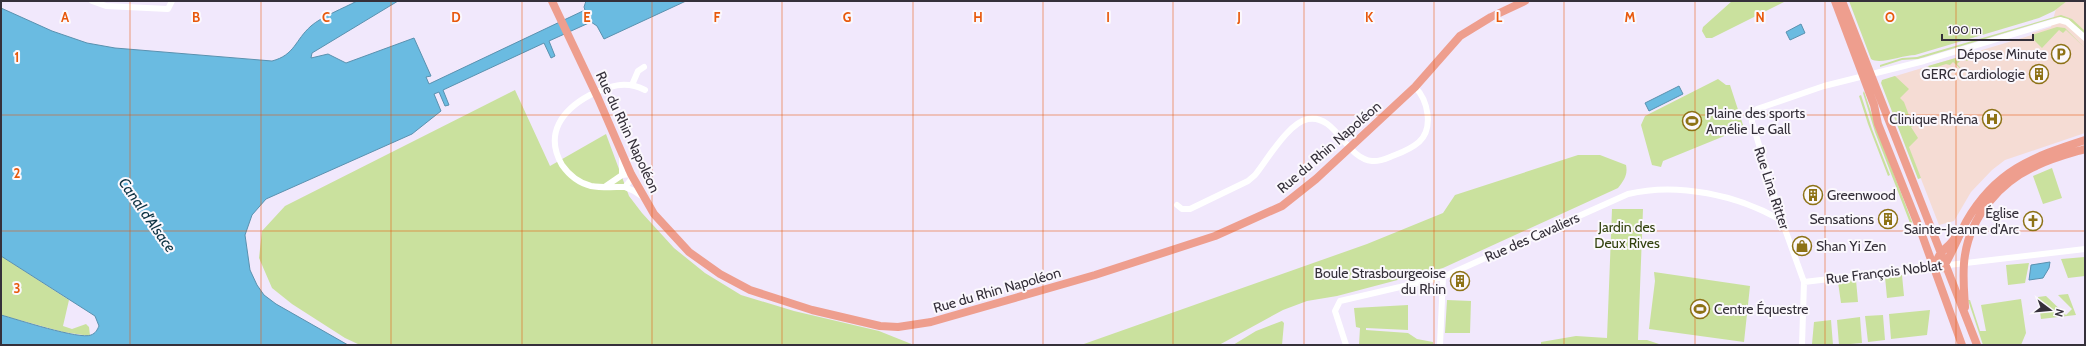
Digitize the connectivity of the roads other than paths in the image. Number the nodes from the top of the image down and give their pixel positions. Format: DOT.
graph roads {
  1 [pos="92,1"];
  2 [pos="172,1"];
  3 [pos="552,1"];
  4 [pos="1526,1"];
  5 [pos="1835,1"];
  6 [pos="1842,1"];
  7 [pos="2085,38"];
  8 [pos="644,68"];
  9 [pos="1866,75"];
  10 [pos="632,85"];
  11 [pos="1415,87"];
  12 [pos="645,90"];
  13 [pos="2085,140"];
  14 [pos="2085,149"];
  15 [pos="620,150"];
  16 [pos="622,175"];
  17 [pos="632,176"];
  18 [pos="605,186"];
  19 [pos="625,187"];
  20 [pos="1992,187"];
  21 [pos="648,204"];
  22 [pos="1177,205"];
  23 [pos="1782,221"];
  24 [pos="2085,249"];
  25 [pos="1940,253"];
  26 [pos="1964,263"];
  27 [pos="1944,266"];
  28 [pos="1934,267"];
  29 [pos="1938,276"];
  30 [pos="1443,277"];
  31 [pos="1804,282"];
  32 [pos="1966,314"];
  33 [pos="1346,345"];
  34 [pos="1440,345"];
  35 [pos="1802,345"];
  36 [pos="1962,345"];
  37 [pos="1977,345"];
  1 -- 2 [label="street"];
  3 -- 15 [label="main road, Rue du Rhin Napoléon"];
  4 -- 11 [label="main road, Rue du Rhin Napoléon"];
  5 -- 9 [label="main road"];
  6 -- 9 [label="main road"];
  7 -- 9 [label="street"];
  8 -- 10 [label="street"];
  9 -- 23 [label="street, Rue Lina Ritter"];
  9 -- 25 [label="main road"];
  9 -- 28 [label="main road"];
  10 -- 12 [label="street"];
  10 -- 18 [label="street"];
  11 -- 21 [label="main road, Rue du Rhin Napoléon"];
  11 -- 22 [label="street"];
  13 -- 20 [label="main road"];
  14 -- 26 [label="main road"];
  15 -- 16 [label="street"];
  15 -- 17 [label="main road, Rue du Rhin Napoléon"];
  16 -- 17 [label="street"];
  16 -- 18 [label="street"];
  17 -- 19 [label="street"];
  17 -- 21 [label="main road, Rue du Rhin Napoléon"];
  18 -- 19 [label="street"];
  19 -- 21 [label="street"];
  20 -- 25 [label="main road"];
  20 -- 27 [label="main road"];
  23 -- 30 [label="street, Rue des Cavaliers"];
  23 -- 31 [label="street, Rue Lina Ritter"];
  24 -- 26 [label="street, Rue François Noblat"];
  25 -- 27 [label="main road"];
  25 -- 28 [label="main road"];
  26 -- 27 [label="street, Rue François Noblat"];
  26 -- 32 [label="main road"];
  27 -- 28 [label="street, Rue François Noblat"];
  27 -- 29 [label="main road"];
  27 -- 32 [label="main road"];
  28 -- 29 [label="main road"];
  28 -- 31 [label="street, Rue François Noblat"];
  29 -- 36 [label="main road"];
  30 -- 33 [label="street, Rue des Cavaliers"];
  30 -- 34 [label="street"];
  31 -- 35 [label="street"];
  32 -- 37 [label="main road"];
}
